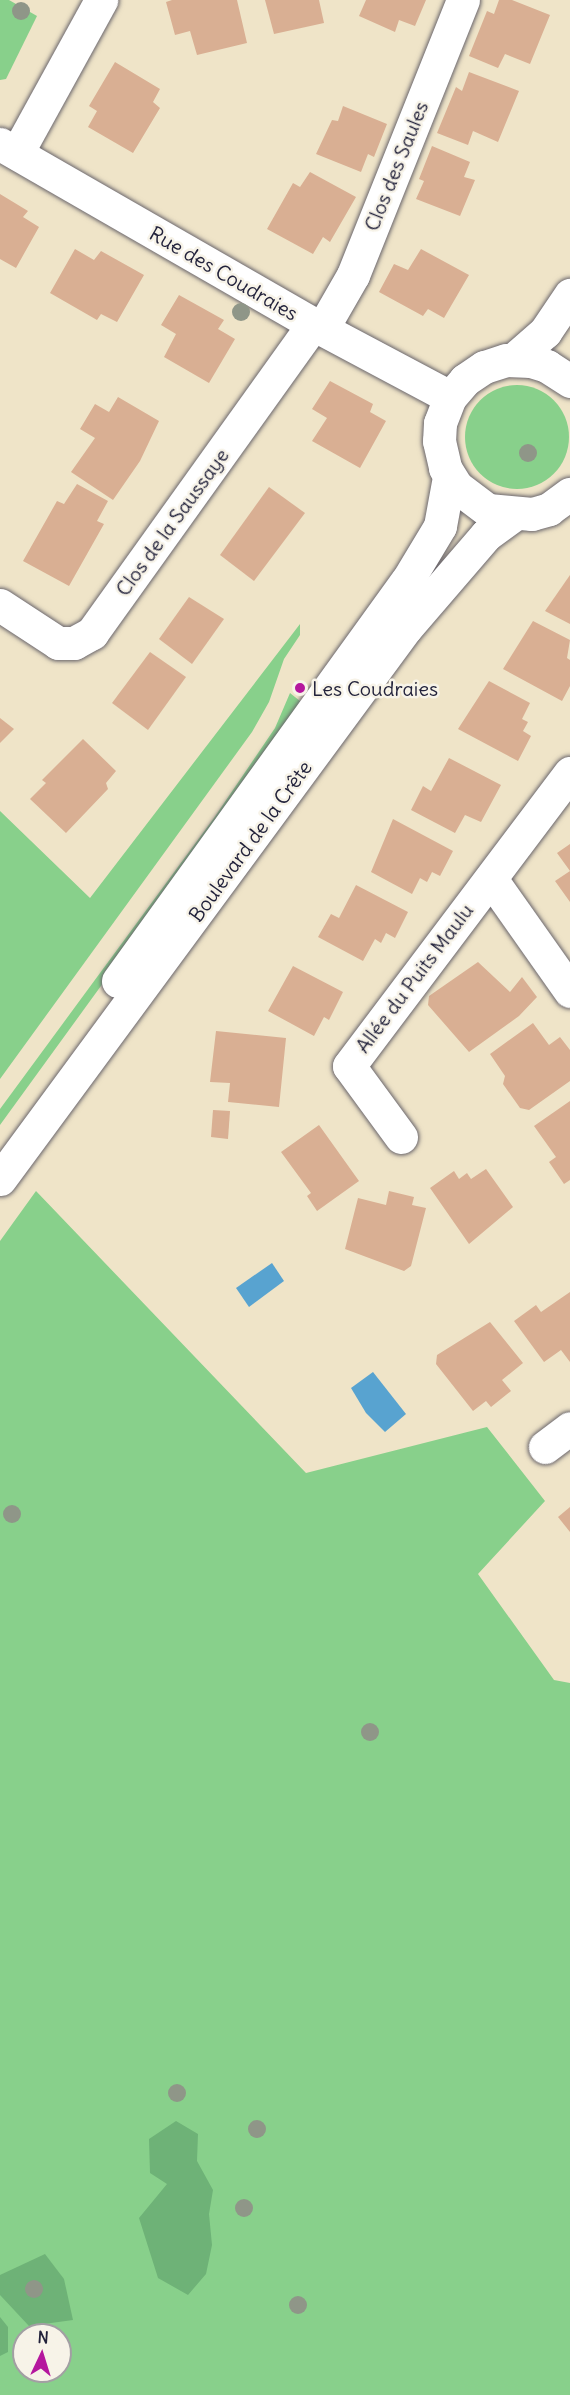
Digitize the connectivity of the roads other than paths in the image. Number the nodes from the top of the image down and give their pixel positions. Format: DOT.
graph roads {
  1 [pos="100,0"];
  2 [pos="463,0"];
  3 [pos="9,149"];
  4 [pos="570,295"];
  5 [pos="317,326"];
  6 [pos="513,360"];
  7 [pos="570,381"];
  8 [pos="450,397"];
  9 [pos="449,477"];
  10 [pos="570,494"];
  11 [pos="514,515"];
  12 [pos="0,605"];
  13 [pos="570,772"];
  14 [pos="491,879"];
  15 [pos="570,991"];
  16 [pos="401,1137"];
  17 [pos="0,1142"];
  18 [pos="0,1179"];
  1 -- 3 [label="street"];
  2 -- 5 [label="street, Clos des Saules"];
  3 -- 5 [label="street, Rue des Coudraies"];
  4 -- 6 [label="street, Boulevard de la Crête"];
  5 -- 8 [label="street, Rue des Coudraies"];
  5 -- 12 [label="street, Clos de la Saussaye"];
  6 -- 7 [label="street, Boulevard de la Crête"];
  6 -- 8 [label="street, Boulevard de la Crête"];
  8 -- 9 [label="street, Boulevard de la Crête"];
  9 -- 11 [label="street, Boulevard de la Crête"];
  9 -- 17 [label="street, Boulevard de la Crête"];
  10 -- 11 [label="street, Boulevard de la Crête"];
  11 -- 18 [label="street, Boulevard de la Crête"];
  13 -- 14 [label="street, Allée du Puits Maulu"];
  14 -- 15 [label="street"];
  14 -- 16 [label="street, Allée du Puits Maulu"];
}
